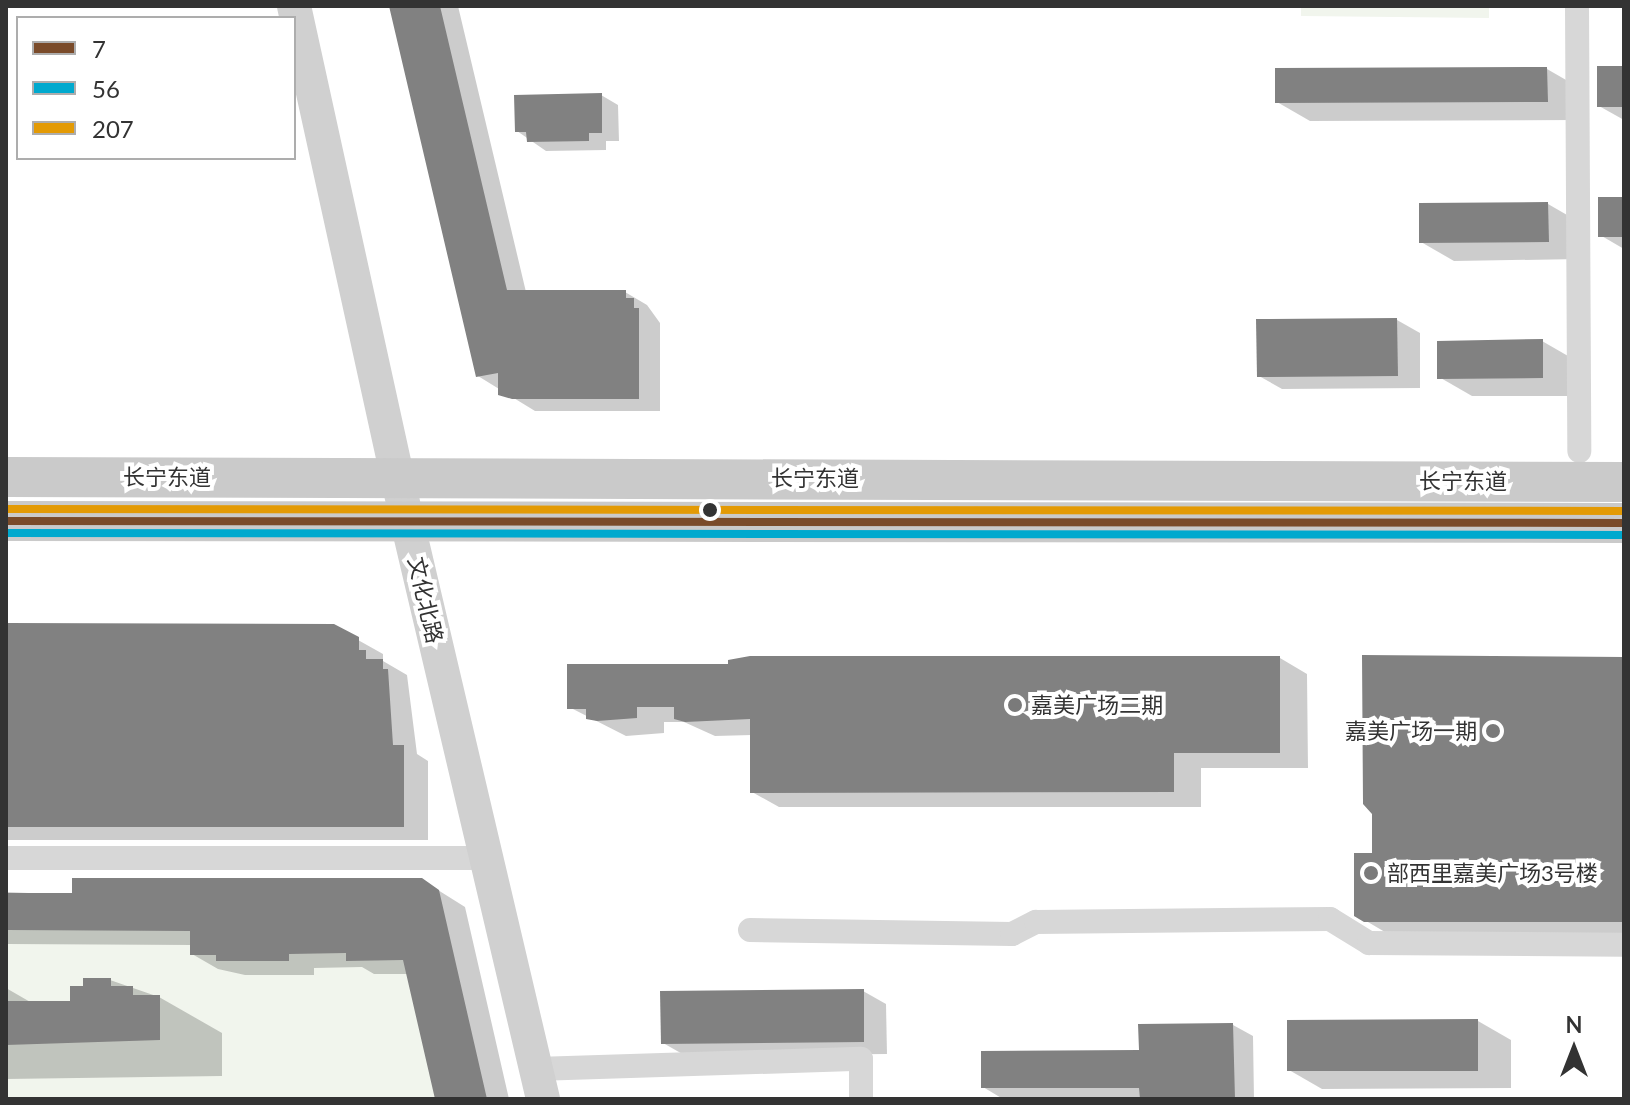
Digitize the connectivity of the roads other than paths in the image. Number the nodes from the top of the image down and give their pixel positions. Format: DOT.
graph roads {
  1 [pos="294,6"];
  2 [pos="1577,6"];
  3 [pos="1579,451"];
  4 [pos="6,477"];
  5 [pos="399,478"];
  6 [pos="1624,482"];
  7 [pos="6,521"];
  8 [pos="407,521"];
  9 [pos="1624,523"];
  10 [pos="6,858"];
  11 [pos="486,858"];
  12 [pos="750,930"];
  13 [pos="1624,945"];
  14 [pos="540,1084"];
  15 [pos="861,1099"];
  1 -- 5 [label="street, 文化北路"];
  2 -- 3 [label="street"];
  4 -- 5 [label="main road, 长宁东道"];
  5 -- 6 [label="main road, 长宁东道"];
  5 -- 8 [label="street, 文化北路"];
  7 -- 8 [label="main road, 长宁东道"];
  8 -- 9 [label="main road, 长宁东道"];
  8 -- 11 [label="street, 文化北路"];
  10 -- 11 [label="street"];
  11 -- 14 [label="street, 文化北路"];
  12 -- 13 [label="street"];
  14 -- 15 [label="street"];
}
